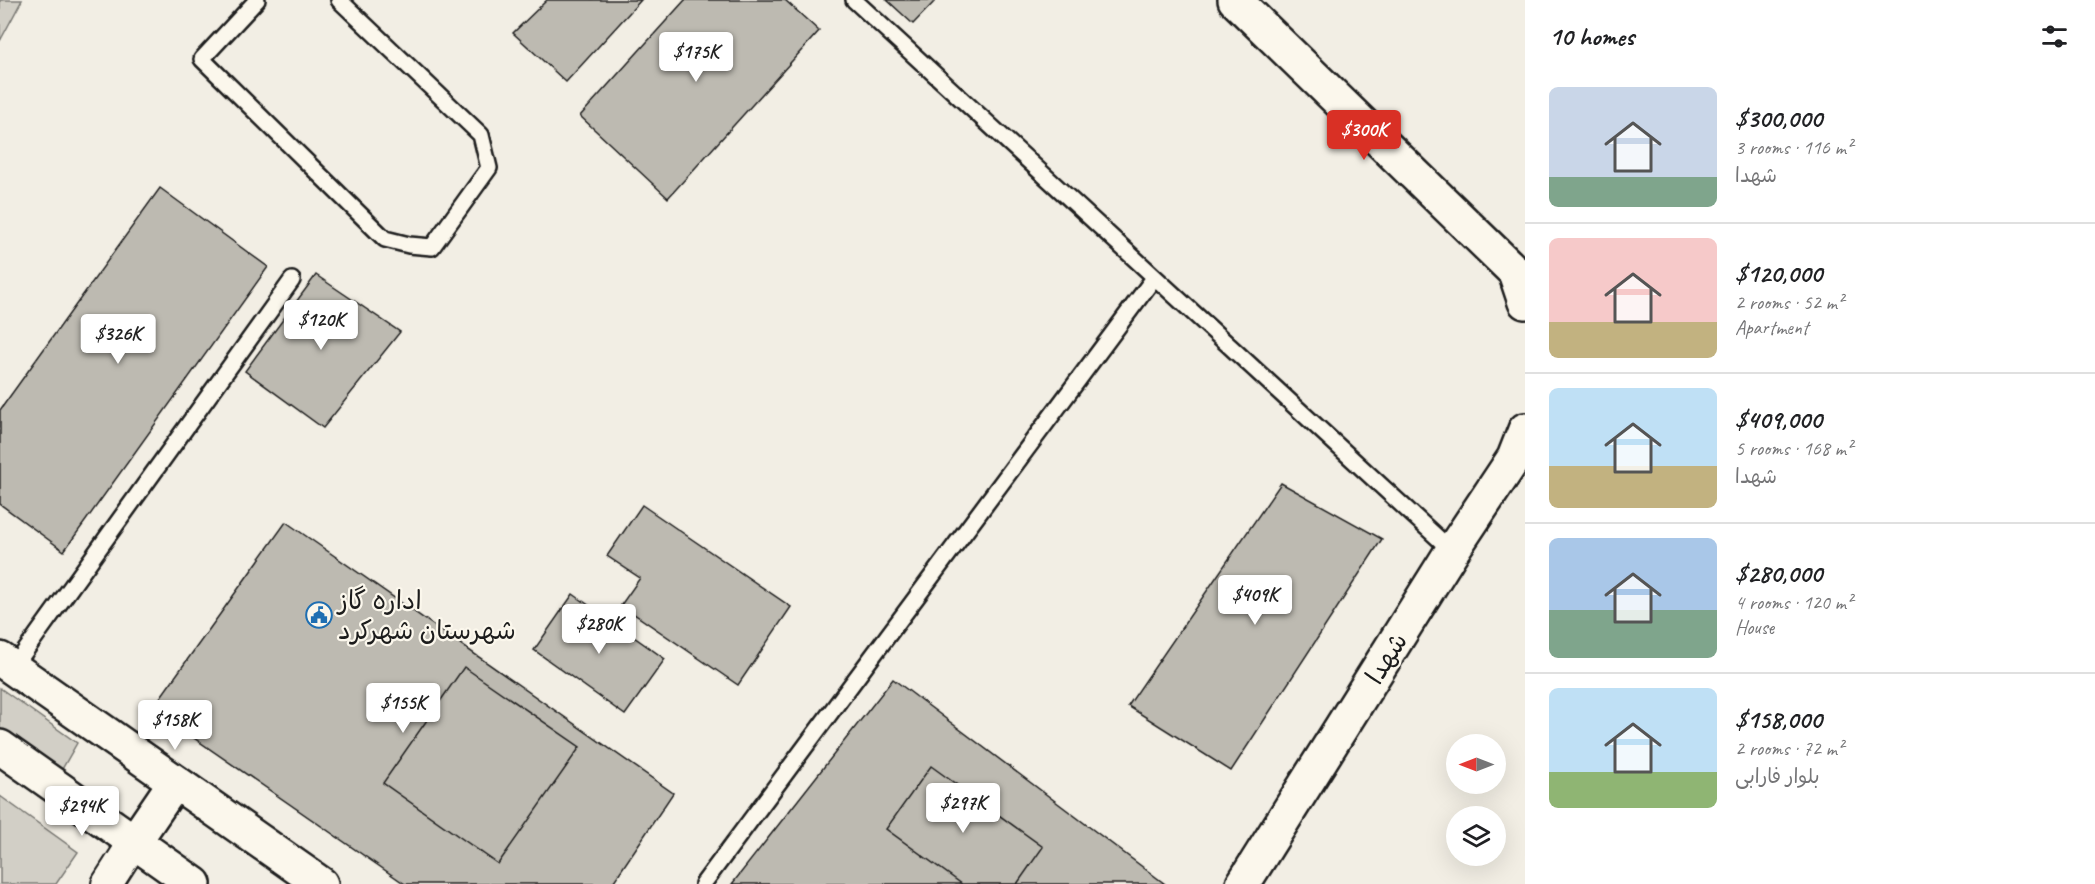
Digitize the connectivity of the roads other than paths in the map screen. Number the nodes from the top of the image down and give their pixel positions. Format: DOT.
graph roads {
  1 [pos="257,0"];
  2 [pos="339,0"];
  3 [pos="854,0"];
  4 [pos="1235,0"];
  5 [pos="1154,278"];
  6 [pos="292,280"];
  7 [pos="1525,302"];
  8 [pos="1525,430"];
  9 [pos="1452,551"];
  10 [pos="6,663"];
  11 [pos="0,747"];
  12 [pos="175,782"];
  13 [pos="134,842"];
  14 [pos="107,884"];
  15 [pos="194,884"];
  16 [pos="321,884"];
  17 [pos="704,884"];
  18 [pos="1243,884"];
  1 -- 2 [label="lane"];
  3 -- 5 [label="lane"];
  4 -- 7 [label="main road"];
  5 -- 9 [label="lane"];
  5 -- 17 [label="lane"];
  6 -- 10 [label="lane"];
  8 -- 9 [label="main road, شهدا"];
  9 -- 18 [label="main road, شهدا"];
  10 -- 12 [label="main road"];
  11 -- 13 [label="main road"];
  12 -- 13 [label="main road"];
  12 -- 16 [label="main road"];
  13 -- 14 [label="street"];
  13 -- 15 [label="main road"];
}
